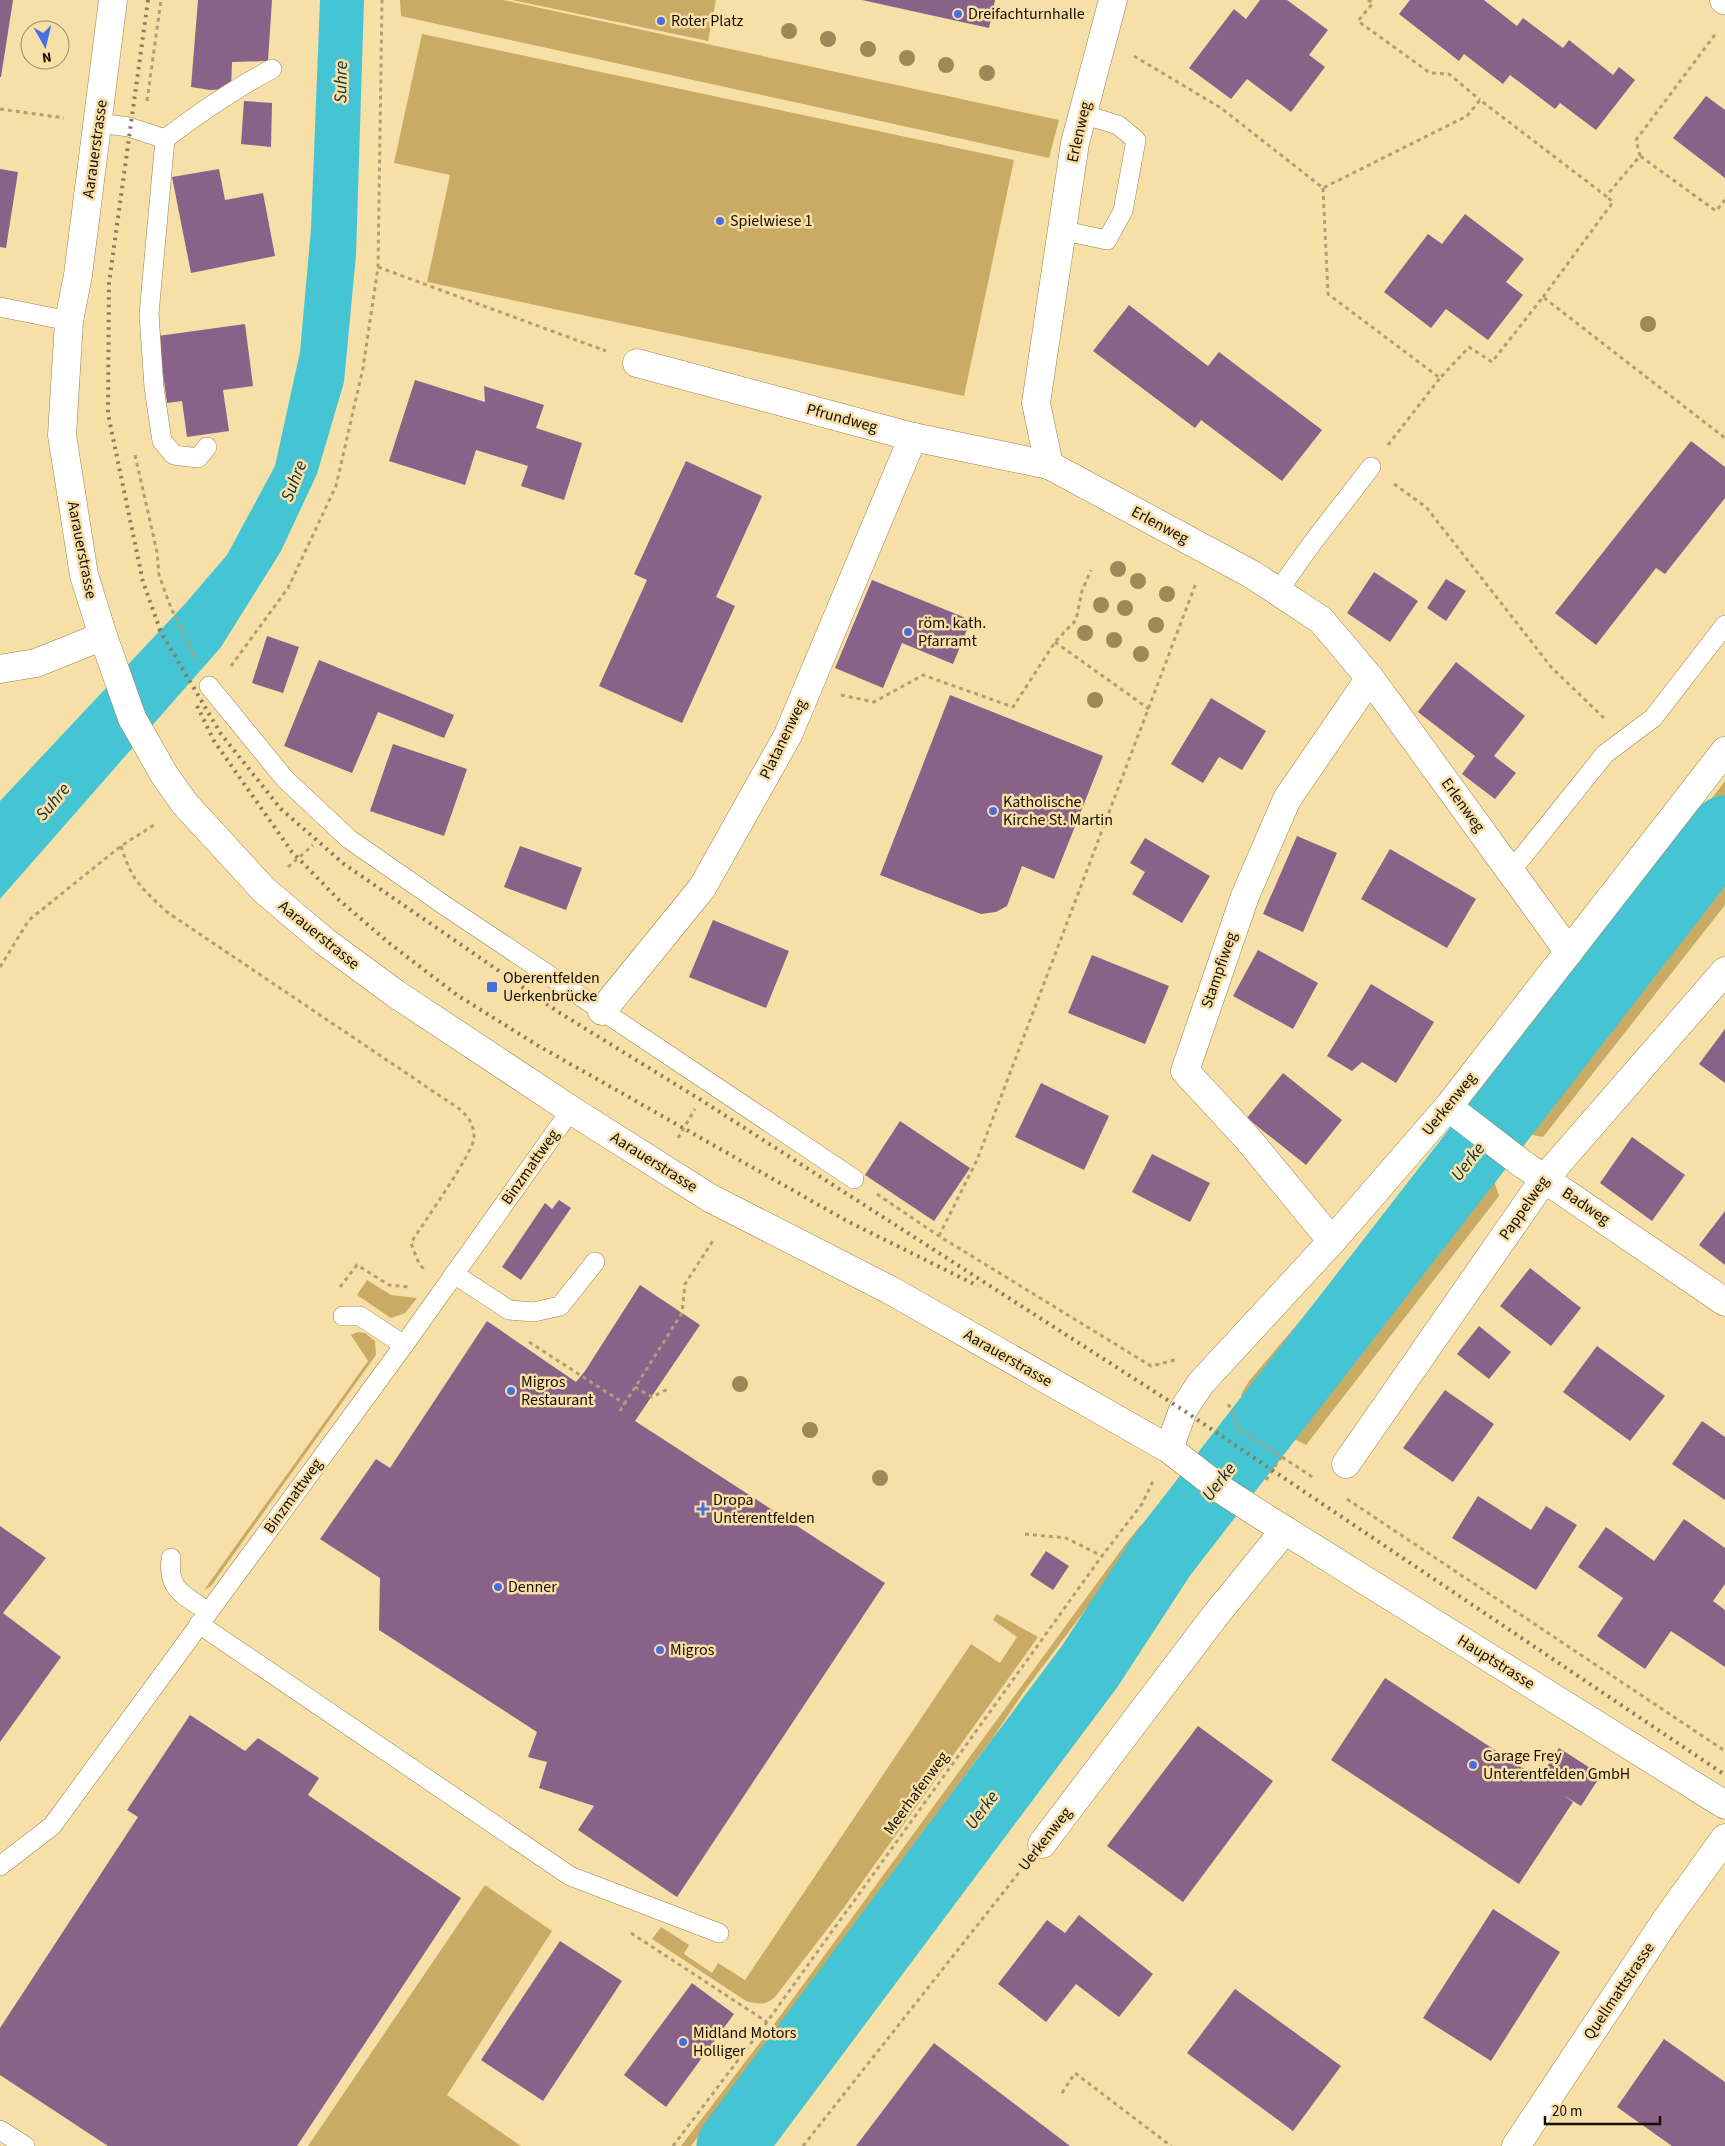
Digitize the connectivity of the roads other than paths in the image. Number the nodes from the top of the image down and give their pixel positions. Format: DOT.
graph roads {
  1 [pos="113,0"];
  2 [pos="1113,0"];
  3 [pos="272,69"];
  4 [pos="1082,114"];
  5 [pos="98,122"];
  6 [pos="165,139"];
  7 [pos="1060,230"];
  8 [pos="0,307"];
  9 [pos="70,320"];
  10 [pos="637,363"];
  11 [pos="913,437"];
  12 [pos="207,447"];
  13 [pos="1049,465"];
  14 [pos="1371,467"];
  15 [pos="1278,591"];
  16 [pos="1725,625"];
  17 [pos="105,643"];
  18 [pos="0,669"];
  19 [pos="1370,678"];
  20 [pos="211,688"];
  21 [pos="1725,752"];
  22 [pos="1511,871"];
  23 [pos="1569,952"];
  24 [pos="1725,970"];
  25 [pos="602,1011"];
  26 [pos="571,1110"];
  27 [pos="1455,1112"];
  28 [pos="1534,1171"];
  29 [pos="854,1179"];
  30 [pos="1332,1241"];
  31 [pos="594,1262"];
  32 [pos="444,1280"];
  33 [pos="1725,1302"];
  34 [pos="343,1316"];
  35 [pos="404,1345"];
  36 [pos="1179,1456"];
  37 [pos="1346,1464"];
  38 [pos="1276,1525"];
  39 [pos="171,1558"];
  40 [pos="204,1618"];
  41 [pos="1725,1805"];
  42 [pos="1725,1838"];
  43 [pos="1042,1844"];
  44 [pos="0,1866"];
  45 [pos="719,1933"];
  46 [pos="0,2130"];
  47 [pos="25,2146"];
  48 [pos="1516,2146"];
  1 -- 5 [label="street, Aarauerstrasse"];
  2 -- 4 [label="street, Erlenweg"];
  3 -- 6 [label="lane"];
  4 -- 7 [label="street, Erlenweg"];
  4 -- 7 [label="lane"];
  5 -- 6 [label="lane"];
  5 -- 9 [label="street, Aarauerstrasse"];
  6 -- 12 [label="lane"];
  7 -- 13 [label="street, Erlenweg"];
  8 -- 9 [label="lane"];
  9 -- 17 [label="street, Aarauerstrasse"];
  10 -- 11 [label="street, Pfrundweg"];
  11 -- 13 [label="street, Pfrundweg"];
  11 -- 25 [label="street, Platanenweg"];
  13 -- 15 [label="street, Erlenweg"];
  14 -- 15 [label="lane"];
  15 -- 19 [label="street, Erlenweg"];
  16 -- 22 [label="lane"];
  17 -- 18 [label="street"];
  17 -- 26 [label="street, Aarauerstrasse"];
  19 -- 22 [label="street, Erlenweg"];
  19 -- 30 [label="street, Stampfiweg"];
  20 -- 25 [label="lane"];
  21 -- 23 [label="street, Uerkenweg"];
  22 -- 23 [label="street, Erlenweg"];
  23 -- 27 [label="street, Uerkenweg"];
  24 -- 28 [label="street, Pappelweg"];
  25 -- 29 [label="lane"];
  26 -- 32 [label="lane, Binzmattweg"];
  26 -- 36 [label="street, Aarauerstrasse"];
  27 -- 28 [label="street, Badweg"];
  27 -- 30 [label="street, Uerkenweg"];
  28 -- 33 [label="street, Badweg"];
  28 -- 37 [label="street, Pappelweg"];
  30 -- 36 [label="street, Uerkenweg"];
  31 -- 32 [label="lane"];
  32 -- 35 [label="lane, Binzmattweg"];
  34 -- 35 [label="lane"];
  35 -- 40 [label="lane, Binzmattweg"];
  36 -- 38 [label="street, Aarauerstrasse"];
  38 -- 41 [label="street, Hauptstrasse"];
  38 -- 43 [label="street, Uerkenweg"];
  39 -- 40 [label="lane"];
  40 -- 44 [label="lane, Binzmattweg"];
  40 -- 45 [label="lane"];
  42 -- 48 [label="street, Quellmattstrasse"];
  46 -- 47 [label="lane"];
}
